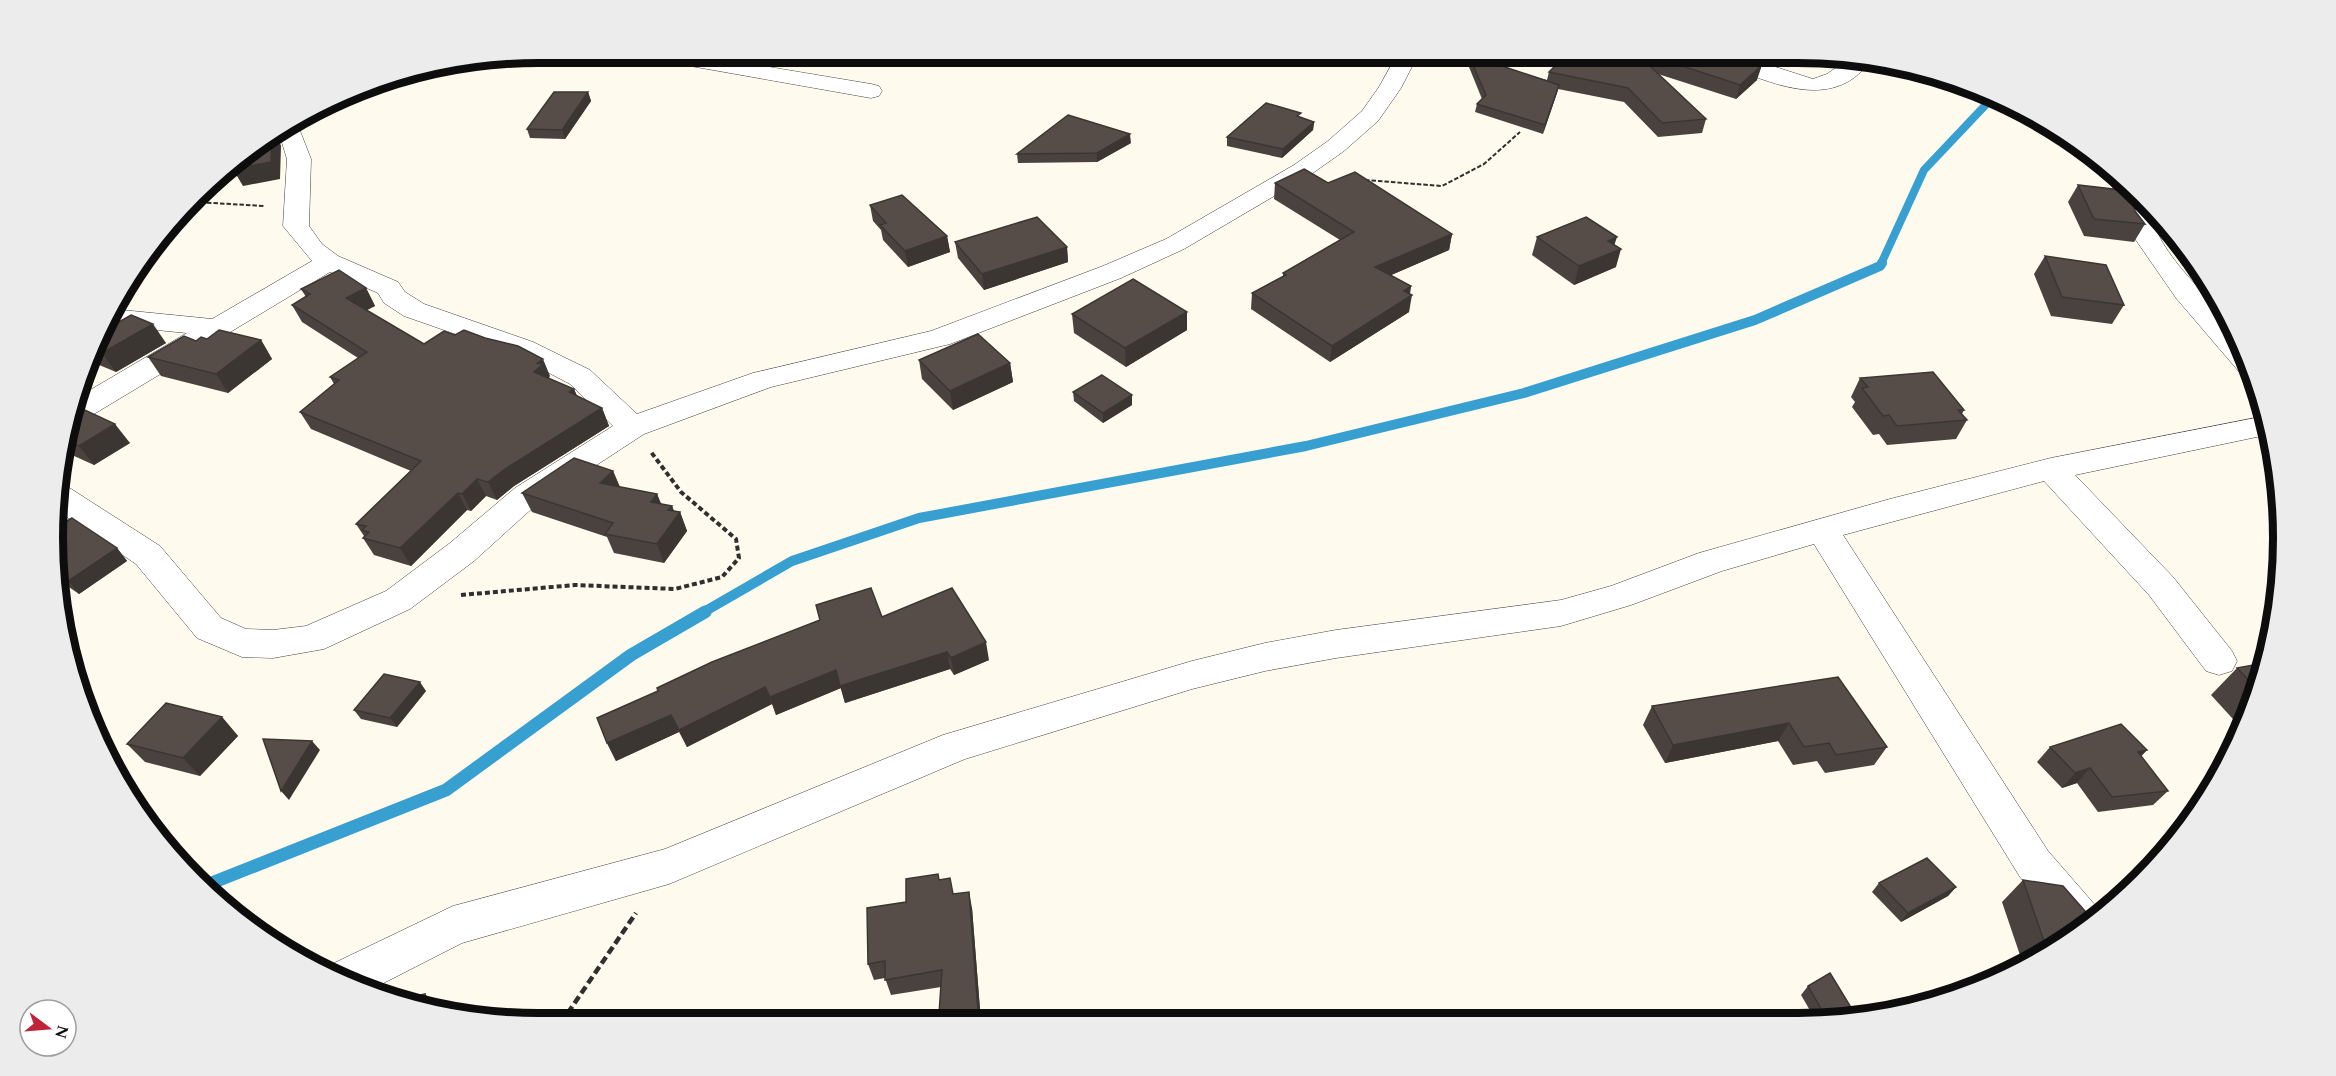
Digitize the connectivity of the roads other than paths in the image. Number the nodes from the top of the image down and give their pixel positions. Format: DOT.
graph roads {
  1 [pos="713,63"];
  2 [pos="1402,63"];
  3 [pos="1743,63"];
  4 [pos="1852,66"];
  5 [pos="871,91"];
  6 [pos="290,133"];
  7 [pos="2139,207"];
  8 [pos="329,262"];
  9 [pos="117,318"];
  10 [pos="216,328"];
  11 [pos="2233,346"];
  12 [pos="81,408"];
  13 [pos="633,427"];
  14 [pos="2260,427"];
  15 [pos="2052,469"];
  16 [pos="65,500"];
  17 [pos="1822,529"];
  18 [pos="2220,661"];
  19 [pos="2081,920"];
  20 [pos="354,976"];
  1 -- 5 [label="street"];
  2 -- 13 [label="street"];
  3 -- 4 [label="street"];
  6 -- 8 [label="street"];
  7 -- 11 [label="street"];
  8 -- 10 [label="street"];
  8 -- 13 [label="street"];
  9 -- 10 [label="street"];
  10 -- 12 [label="street"];
  13 -- 16 [label="street"];
  14 -- 15 [label="street"];
  15 -- 17 [label="street"];
  15 -- 18 [label="street"];
  17 -- 19 [label="street"];
  17 -- 20 [label="street"];
}
